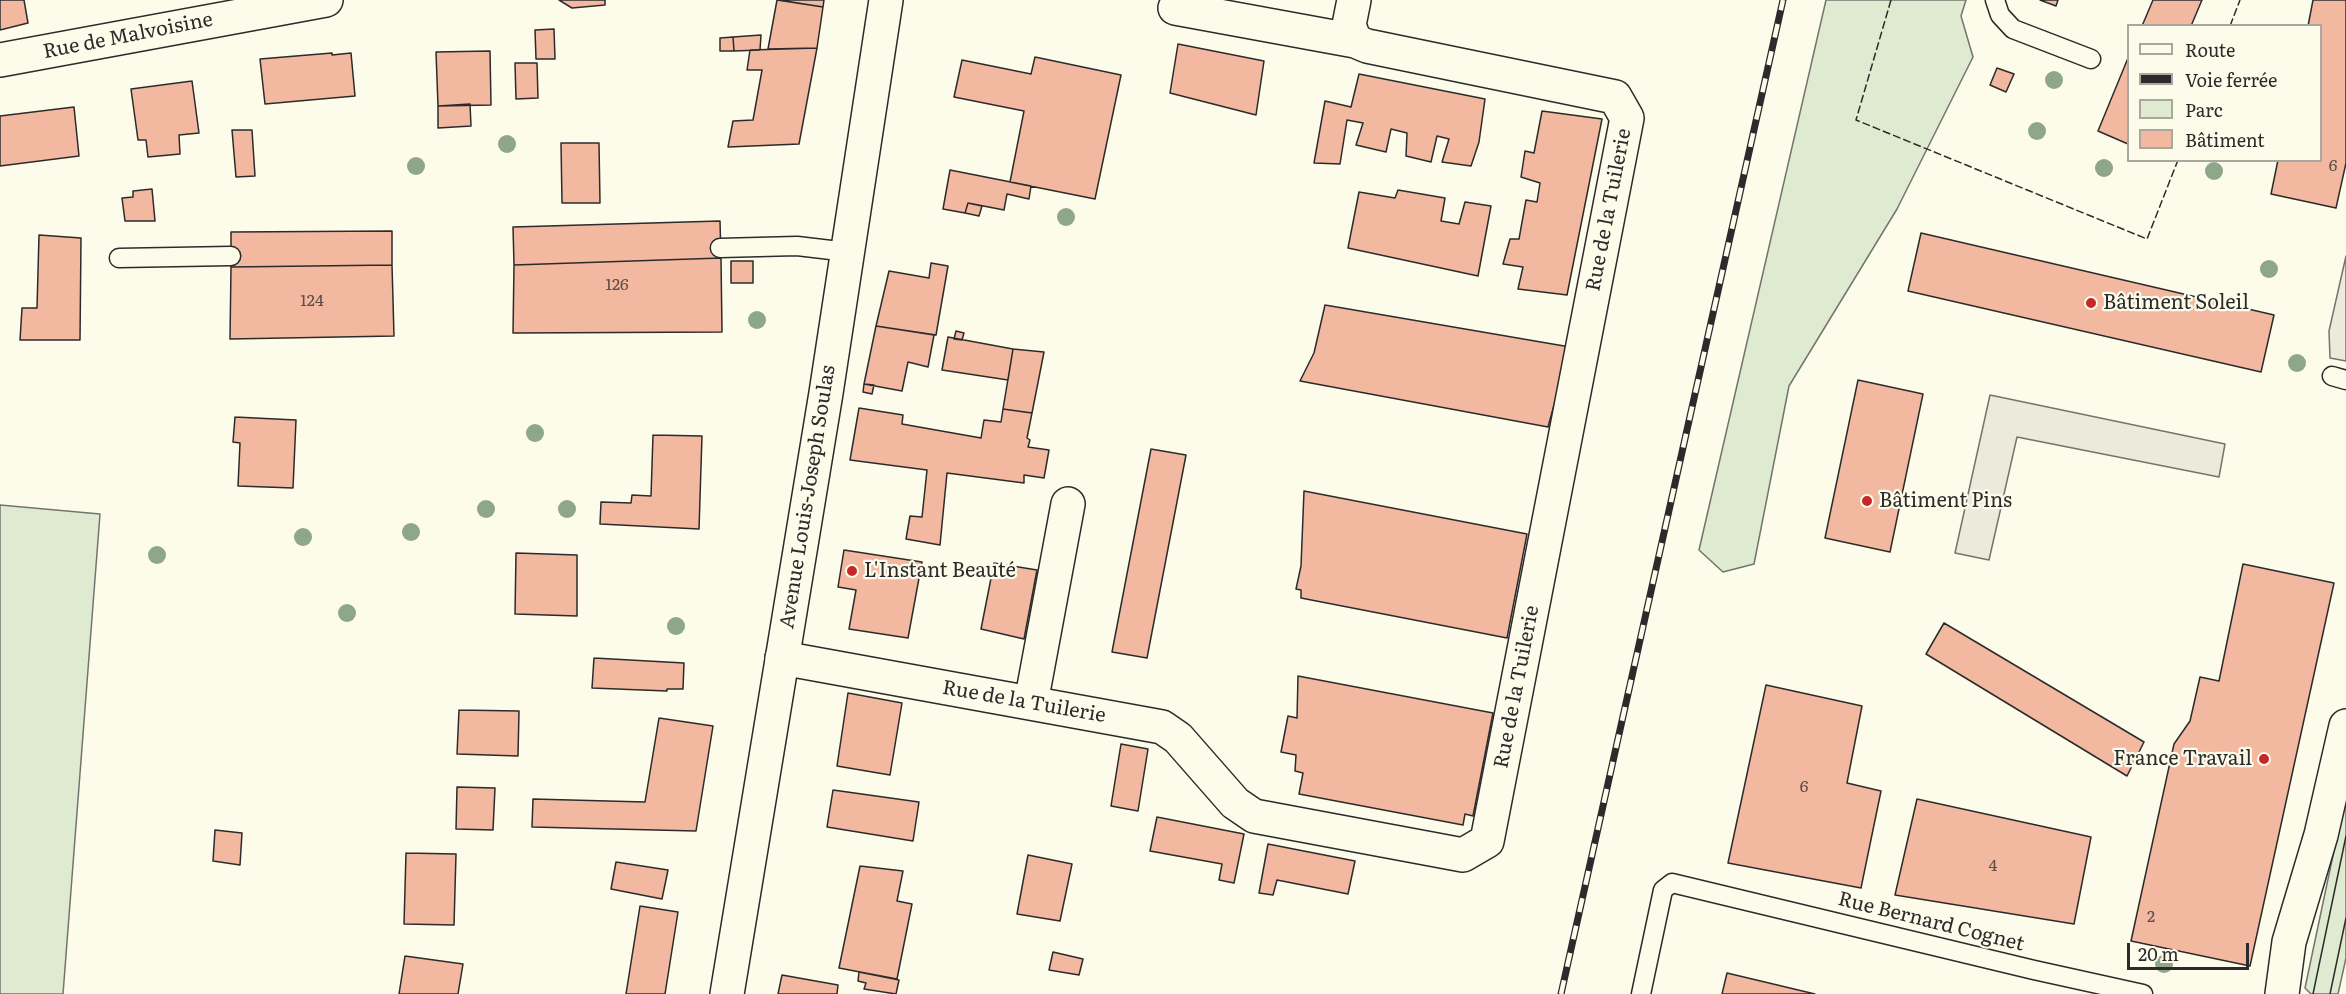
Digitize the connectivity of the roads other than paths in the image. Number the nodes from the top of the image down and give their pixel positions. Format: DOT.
graph roads {
  1 [pos="326,0"];
  2 [pos="886,0"];
  3 [pos="1354,0"];
  4 [pos="1995,0"];
  5 [pos="1176,8"];
  6 [pos="1355,41"];
  7 [pos="2091,59"];
  8 [pos="0,60"];
  9 [pos="720,248"];
  10 [pos="848,252"];
  11 [pos="231,256"];
  12 [pos="119,258"];
  13 [pos="1068,504"];
  14 [pos="782,658"];
  15 [pos="1030,703"];
  16 [pos="2346,726"];
  17 [pos="727,994"];
  18 [pos="1641,994"];
  19 [pos="2143,994"];
  20 [pos="2282,994"];
  1 -- 8 [label="street, Rue de Malvoisine"];
  2 -- 10 [label="street, Avenue Louis-Joseph Soulas"];
  3 -- 6 [label="street"];
  4 -- 7 [label="lane"];
  5 -- 6 [label="street, Rue de la Tuilerie"];
  6 -- 15 [label="street, Rue de la Tuilerie"];
  9 -- 10 [label="lane"];
  10 -- 14 [label="street, Avenue Louis-Joseph Soulas"];
  11 -- 12 [label="lane"];
  13 -- 15 [label="street"];
  14 -- 15 [label="street, Rue de la Tuilerie"];
  14 -- 17 [label="street, Avenue Louis-Joseph Soulas"];
  16 -- 20 [label="street"];
  18 -- 19 [label="lane, Rue Bernard Cognet"];
}
